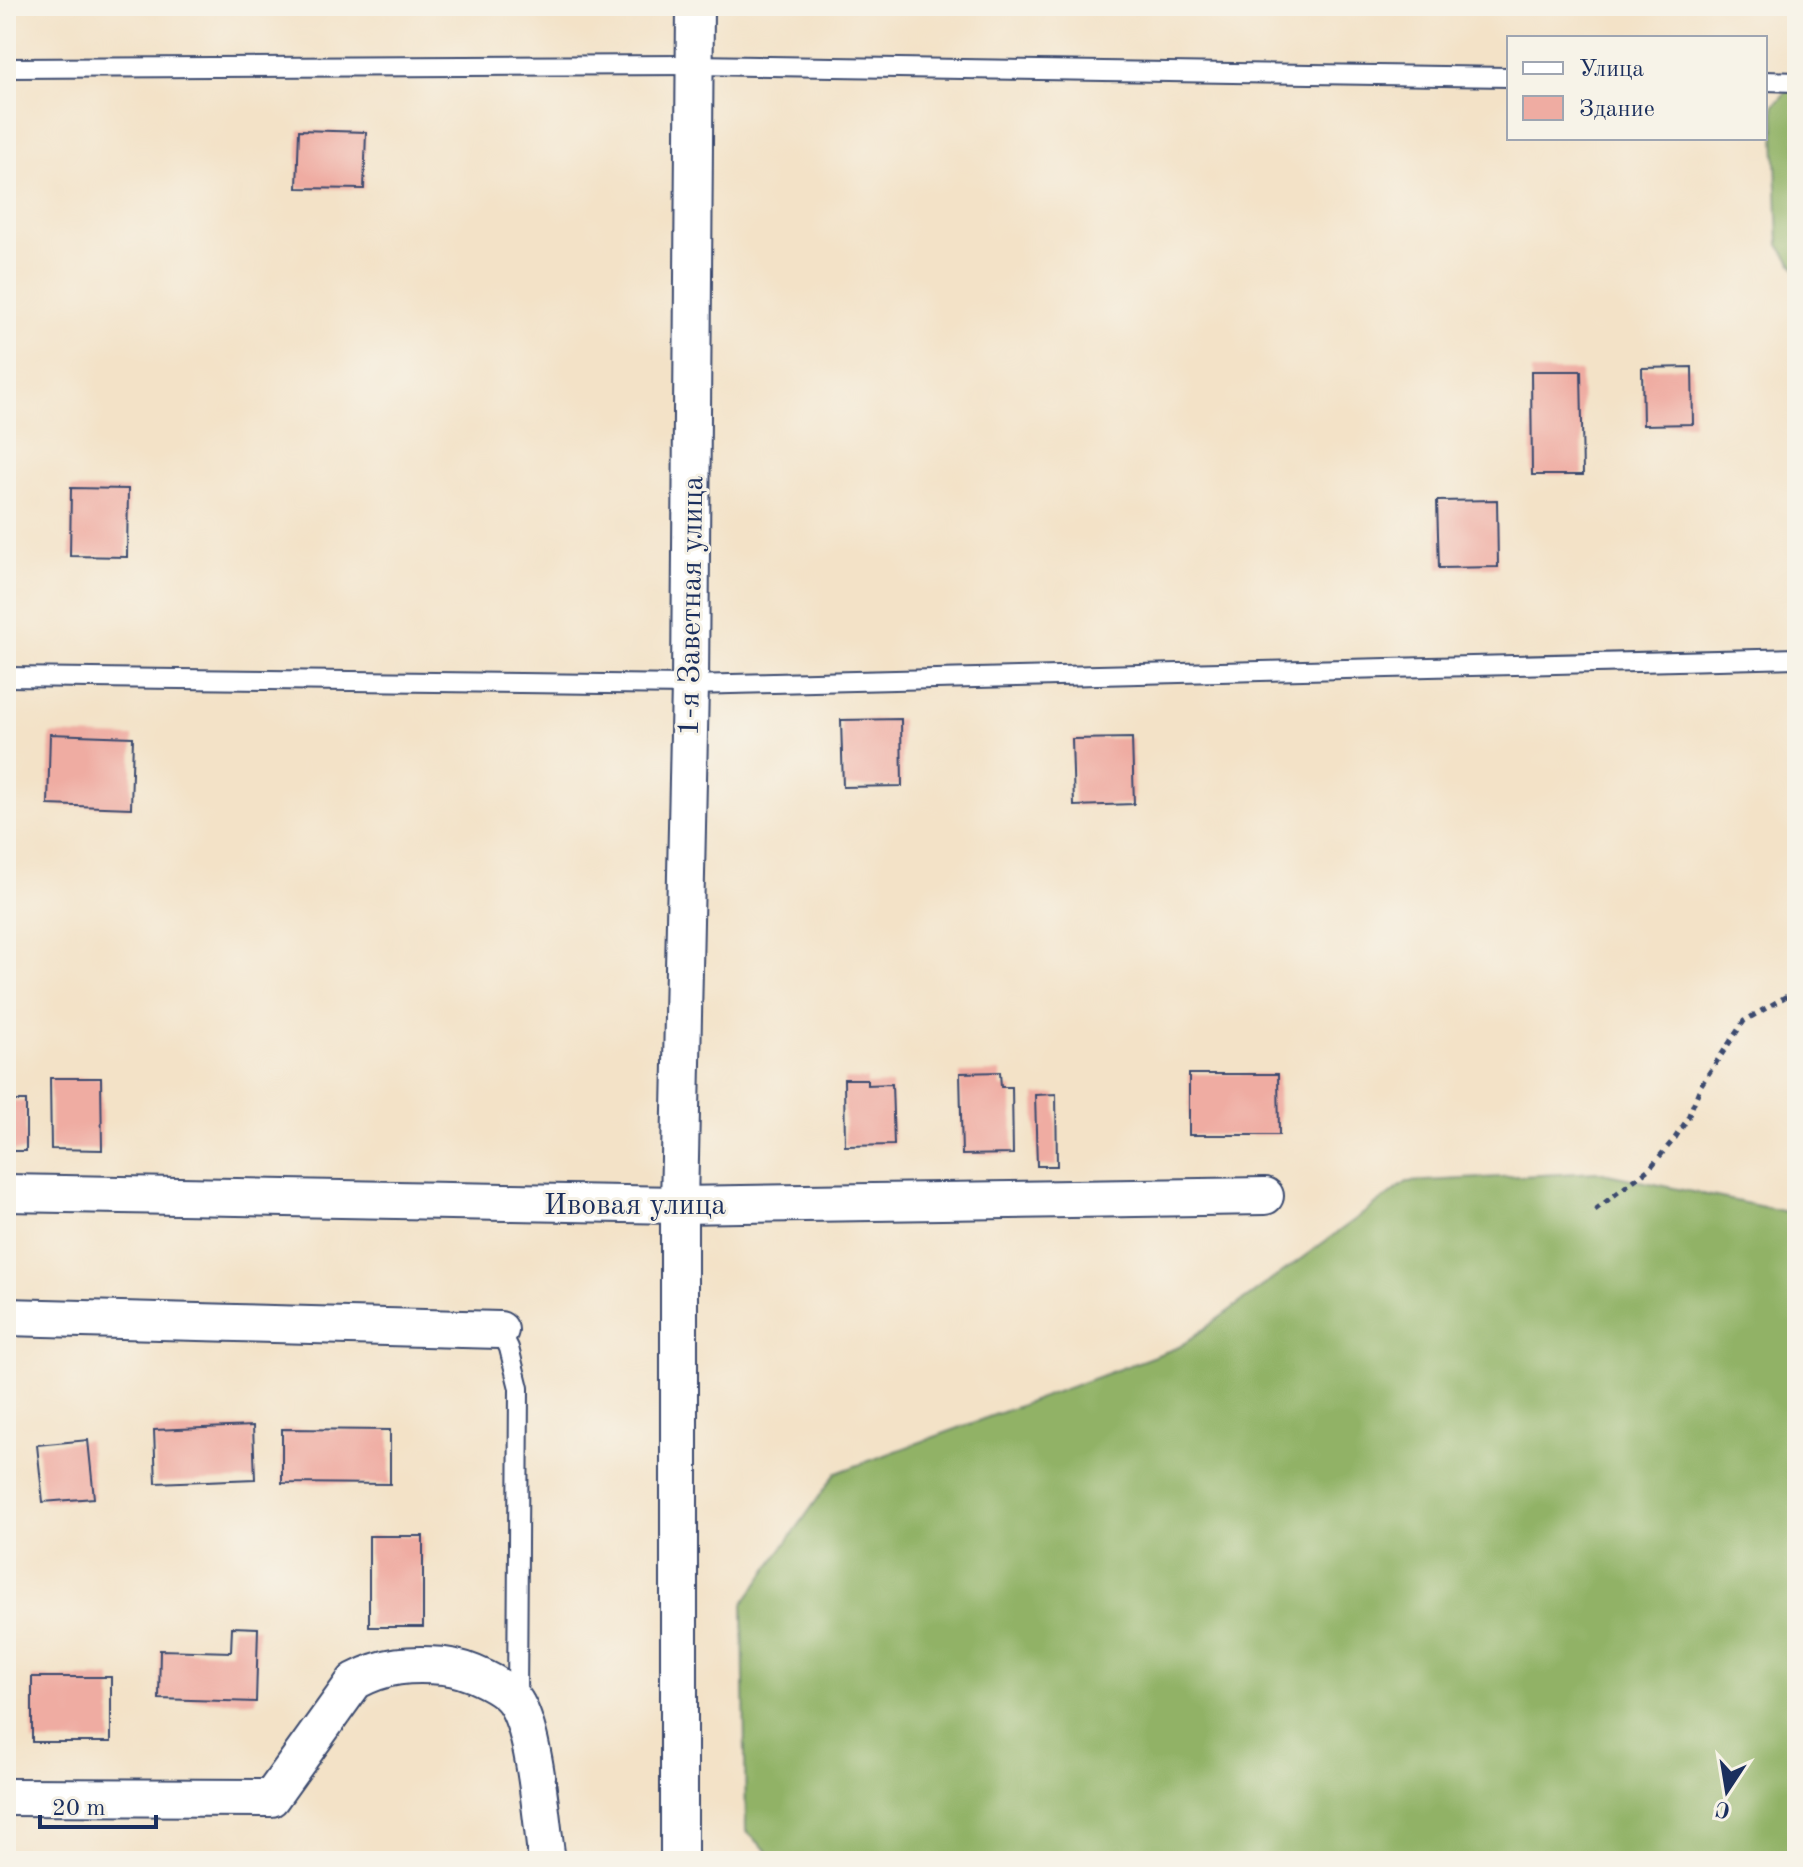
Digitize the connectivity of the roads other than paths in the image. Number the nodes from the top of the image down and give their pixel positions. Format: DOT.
graph roads {
  1 [pos="695,6"];
  2 [pos="695,65"];
  3 [pos="6,68"];
  4 [pos="1507,77"];
  5 [pos="1767,81"];
  6 [pos="1797,82"];
  7 [pos="1797,658"];
  8 [pos="6,677"];
  9 [pos="690,685"];
  10 [pos="6,1193"];
  11 [pos="1265,1196"];
  12 [pos="679,1205"];
  13 [pos="6,1317"];
  14 [pos="500,1330"];
  15 [pos="517,1702"];
  16 [pos="6,1797"];
  17 [pos="547,1861"];
  18 [pos="679,1861"];
  1 -- 2 [label="street, 1-я Заветная улица"];
  2 -- 3 [label="lane"];
  2 -- 4 [label="lane"];
  2 -- 9 [label="street, 1-я Заветная улица"];
  5 -- 6 [label="lane"];
  7 -- 9 [label="lane"];
  8 -- 9 [label="lane"];
  9 -- 12 [label="street, 1-я Заветная улица"];
  10 -- 12 [label="street, Ивовая улица"];
  11 -- 12 [label="street, Ивовая улица"];
  12 -- 18 [label="street, 1-я Заветная улица"];
  13 -- 14 [label="street"];
  14 -- 15 [label="lane"];
  15 -- 16 [label="street"];
  15 -- 17 [label="street"];
}
